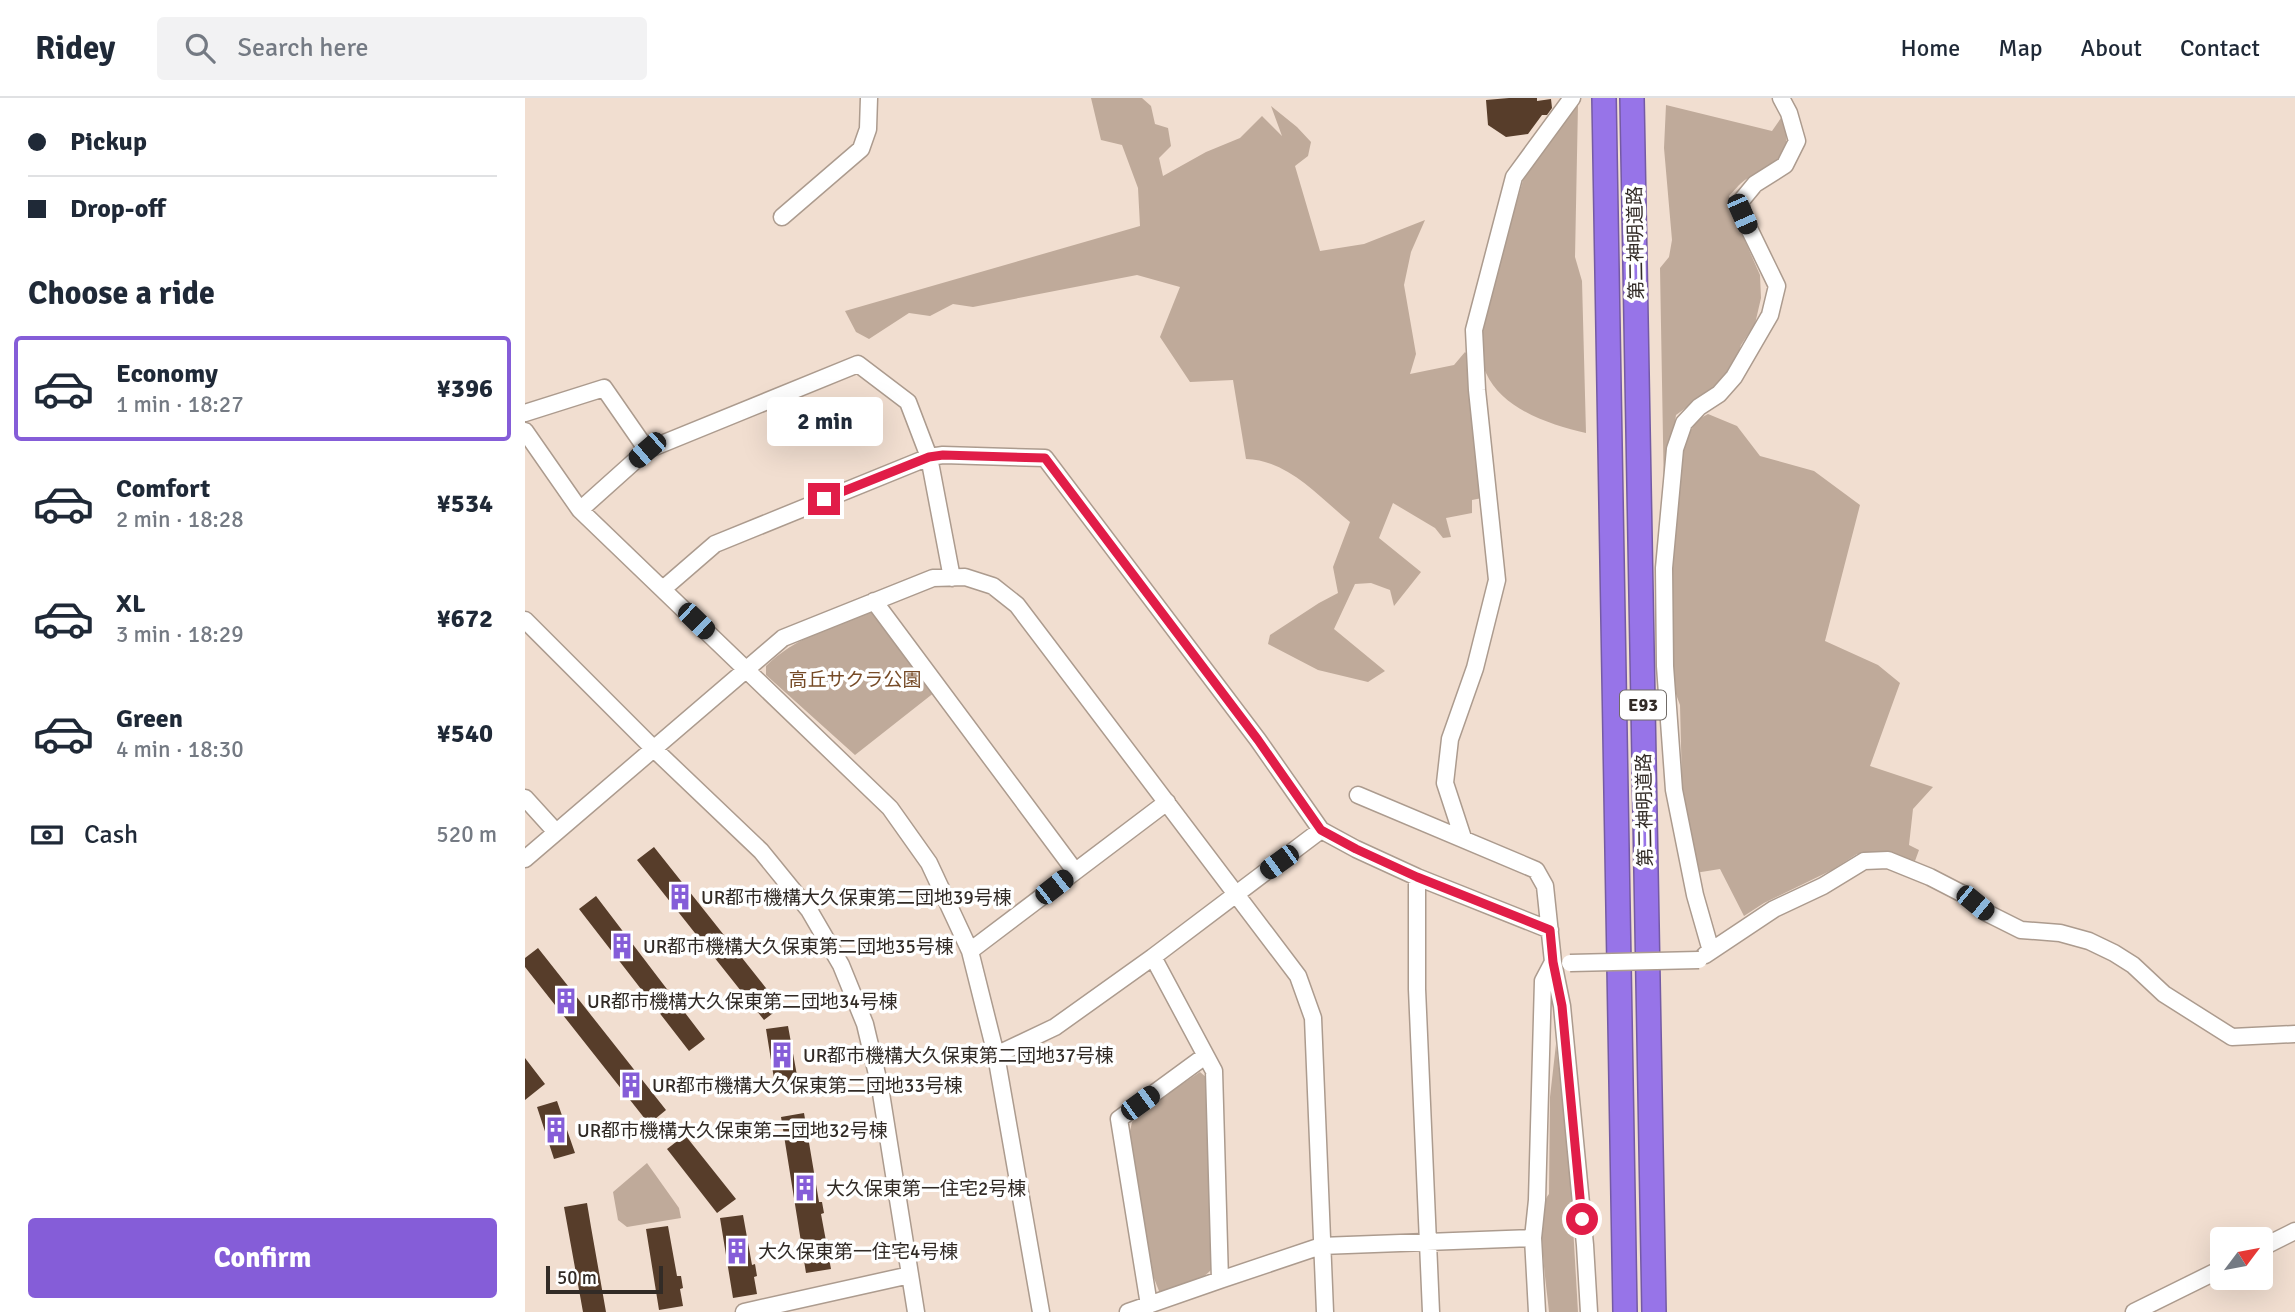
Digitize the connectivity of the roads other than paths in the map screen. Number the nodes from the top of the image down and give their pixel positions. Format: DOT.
graph roads {
  1 [pos="869,98"];
  2 [pos="1572,98"];
  3 [pos="1604,98"];
  4 [pos="1632,98"];
  5 [pos="1781,98"];
  6 [pos="782,216"];
  7 [pos="525,413"];
  8 [pos="525,431"];
  9 [pos="647,450"];
  10 [pos="929,457"];
  11 [pos="580,510"];
  12 [pos="953,578"];
  13 [pos="663,589"];
  14 [pos="874,601"];
  15 [pos="525,620"];
  16 [pos="746,670"];
  17 [pos="654,749"];
  18 [pos="1358,795"];
  19 [pos="525,798"];
  20 [pos="1167,802"];
  21 [pos="1321,830"];
  22 [pos="556,832"];
  23 [pos="1463,838"];
  24 [pos="525,859"];
  25 [pos="1075,871"];
  26 [pos="1417,877"];
  27 [pos="1236,893"];
  28 [pos="1550,930"];
  29 [pos="971,951"];
  30 [pos="1705,956"];
  31 [pos="1153,957"];
  32 [pos="1553,962"];
  33 [pos="2295,1034"];
  34 [pos="996,1055"];
  35 [pos="1205,1056"];
  36 [pos="2295,1231"];
  37 [pos="1534,1238"];
  38 [pos="1429,1240"];
  39 [pos="2273,1242"];
  40 [pos="1321,1245"];
  41 [pos="2210,1274"];
  42 [pos="910,1276"];
  43 [pos="1220,1280"];
  44 [pos="1149,1305"];
  45 [pos="744,1312"];
  46 [pos="916,1312"];
  47 [pos="1041,1312"];
  48 [pos="1128,1312"];
  49 [pos="1325,1312"];
  50 [pos="1431,1312"];
  51 [pos="1538,1312"];
  52 [pos="1589,1312"];
  53 [pos="1625,1312"];
  54 [pos="1654,1312"];
  55 [pos="2134,1312"];
  1 -- 6 [label="street"];
  2 -- 23 [label="street"];
  3 -- 53 [label="highway, 第二神明道路 / E93"];
  4 -- 54 [label="highway, 第二神明道路 / E93"];
  5 -- 30 [label="street"];
  7 -- 9 [label="street"];
  8 -- 11 [label="street"];
  9 -- 10 [label="street"];
  9 -- 11 [label="street"];
  10 -- 12 [label="street"];
  10 -- 13 [label="street"];
  10 -- 21 [label="street"];
  11 -- 13 [label="street"];
  12 -- 14 [label="street"];
  12 -- 20 [label="street"];
  13 -- 16 [label="street"];
  14 -- 16 [label="street"];
  14 -- 25 [label="street"];
  15 -- 17 [label="street"];
  16 -- 17 [label="street"];
  16 -- 29 [label="street"];
  17 -- 22 [label="street"];
  17 -- 42 [label="street"];
  18 -- 23 [label="street"];
  19 -- 22 [label="street"];
  20 -- 25 [label="street"];
  20 -- 27 [label="street"];
  21 -- 26 [label="street"];
  21 -- 27 [label="street"];
  22 -- 24 [label="street"];
  23 -- 28 [label="street"];
  25 -- 29 [label="street"];
  26 -- 28 [label="street"];
  26 -- 38 [label="street"];
  27 -- 31 [label="street"];
  27 -- 40 [label="street"];
  28 -- 32 [label="street"];
  29 -- 34 [label="street"];
  30 -- 32 [label="street, bridge"];
  30 -- 33 [label="street"];
  31 -- 34 [label="street"];
  31 -- 35 [label="street"];
  32 -- 37 [label="street"];
  32 -- 52 [label="street"];
  34 -- 47 [label="street"];
  35 -- 43 [label="street"];
  35 -- 44 [label="street"];
  36 -- 39 [label="street"];
  37 -- 38 [label="street"];
  37 -- 51 [label="street"];
  38 -- 40 [label="street"];
  38 -- 50 [label="street"];
  40 -- 43 [label="street"];
  40 -- 49 [label="street"];
  41 -- 55 [label="street"];
  42 -- 45 [label="street"];
  42 -- 46 [label="street"];
  43 -- 44 [label="street"];
  44 -- 48 [label="street"];
}
